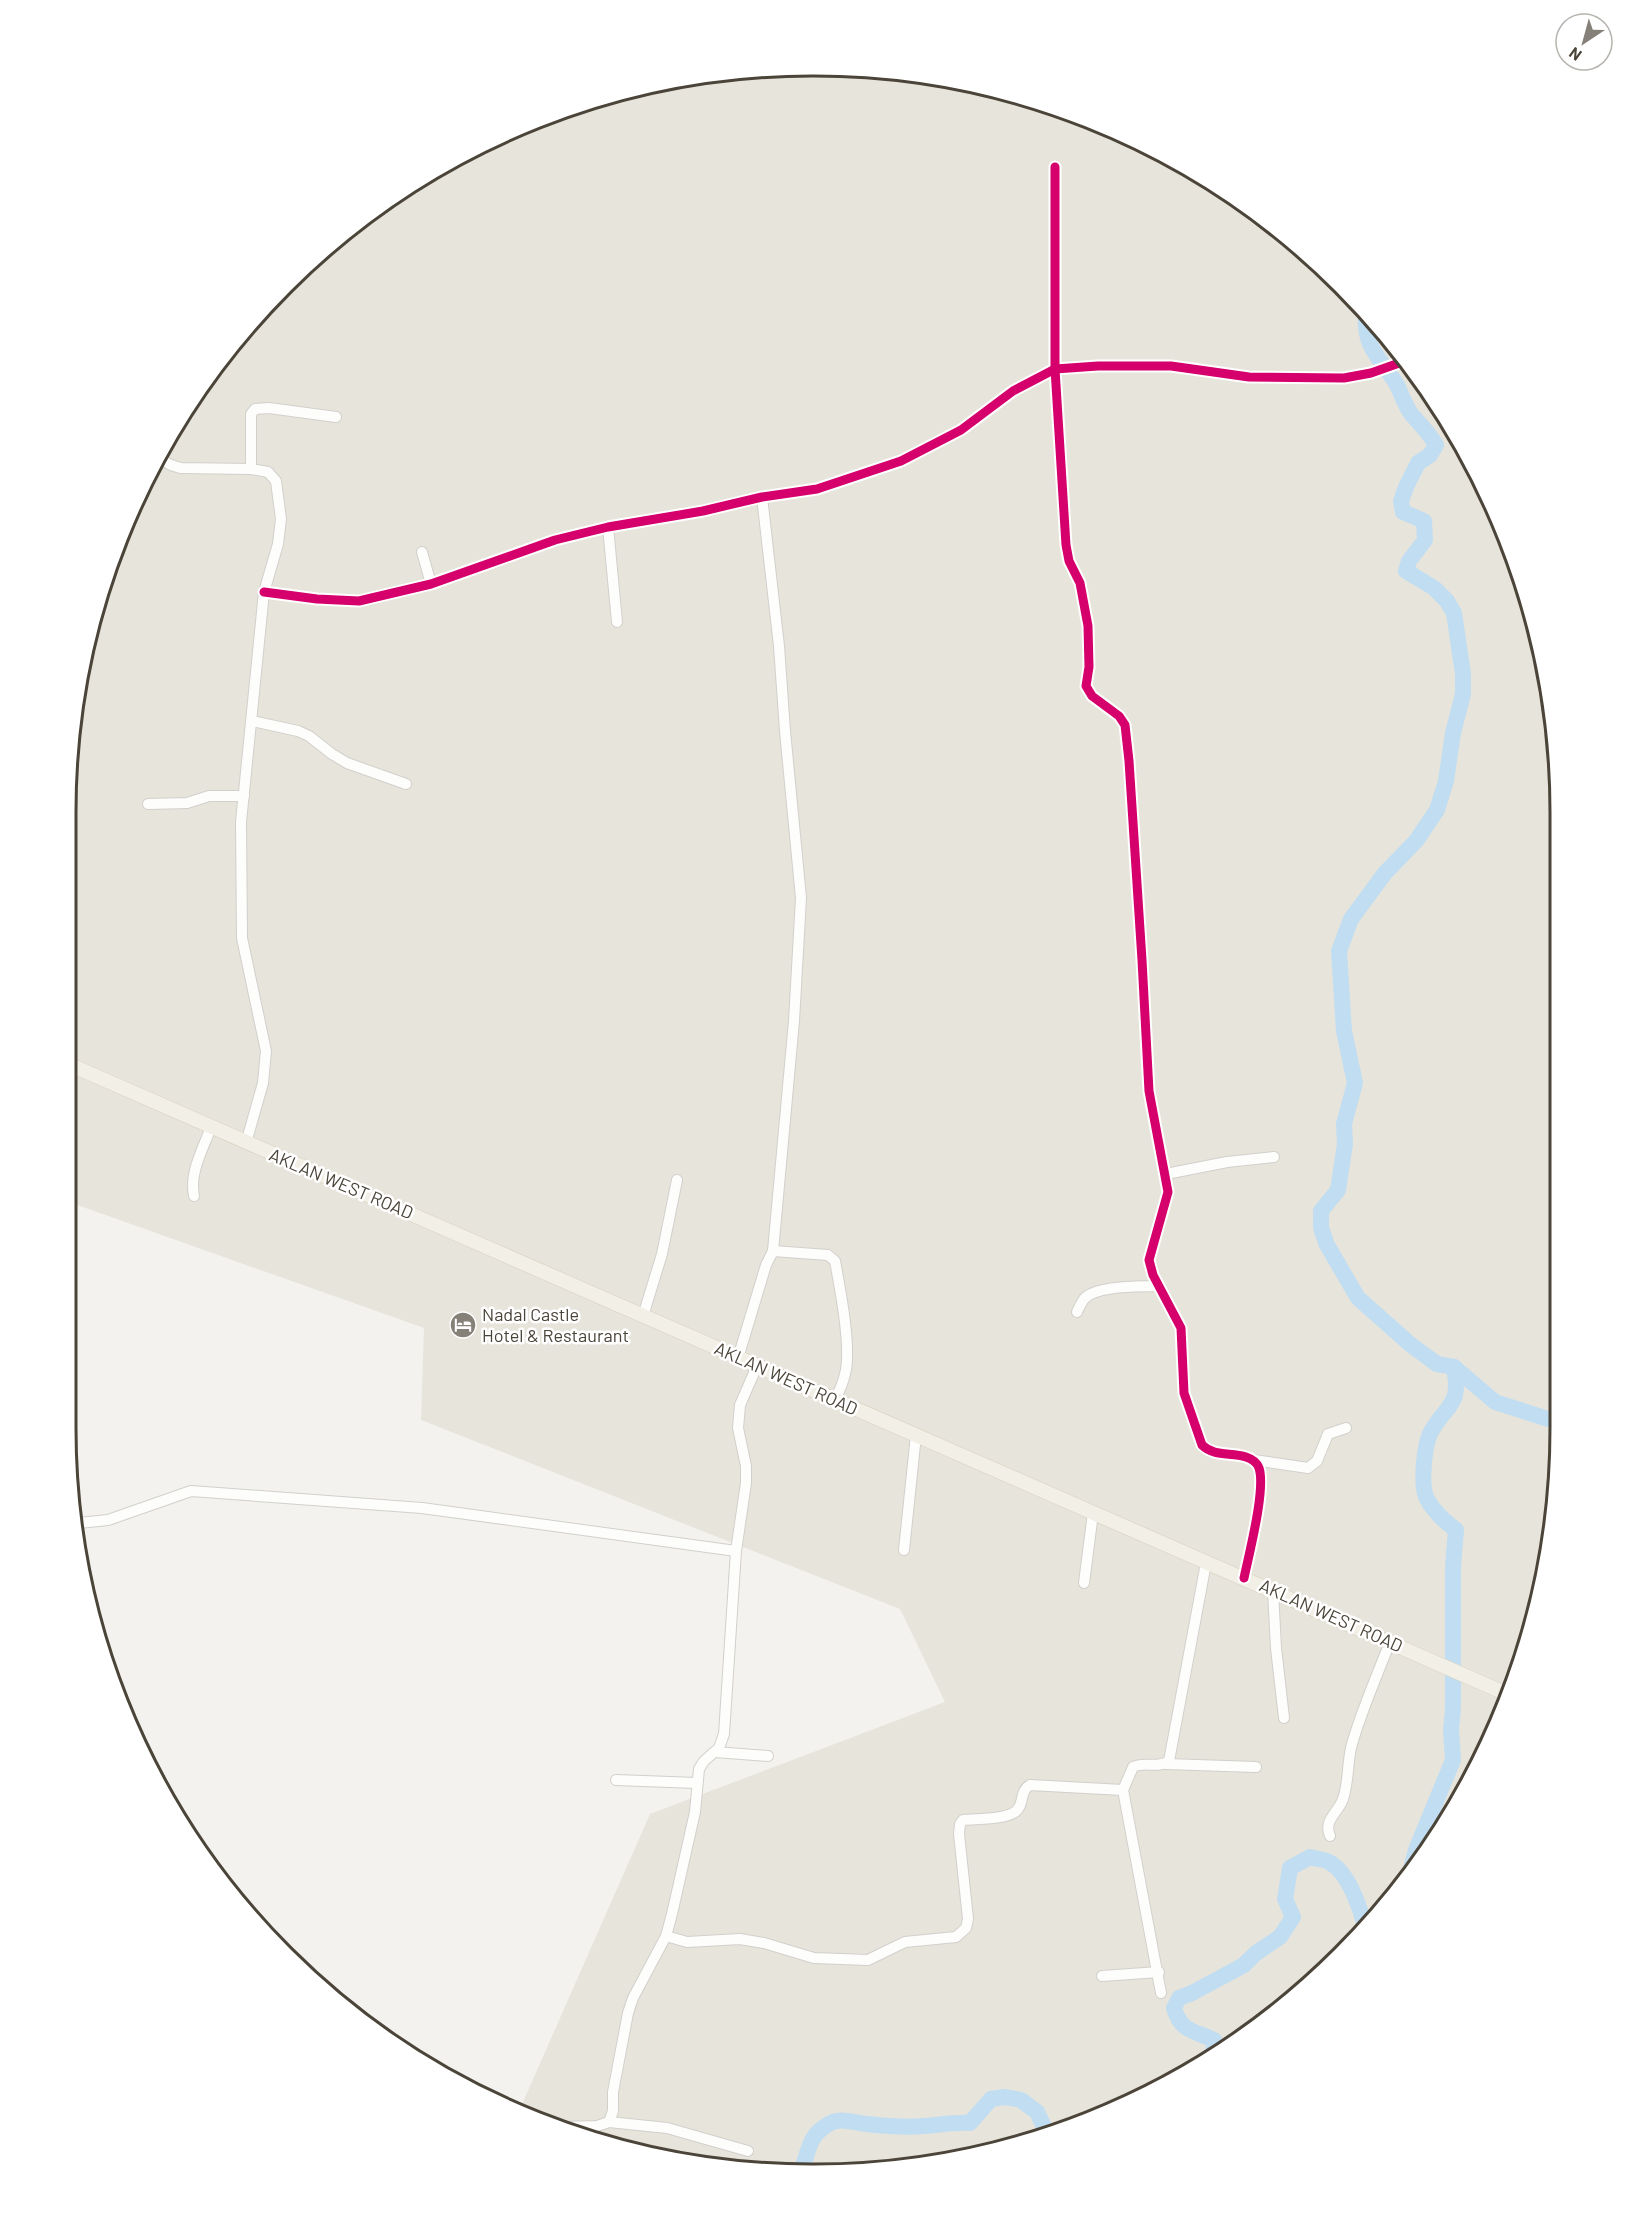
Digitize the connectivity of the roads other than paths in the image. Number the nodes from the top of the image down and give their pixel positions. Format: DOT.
graph roads {
  1 [pos="1055,167"];
  2 [pos="1397,364"];
  3 [pos="1055,369"];
  4 [pos="336,417"];
  5 [pos="166,462"];
  6 [pos="251,469"];
  7 [pos="762,497"];
  8 [pos="608,527"];
  9 [pos="422,552"];
  10 [pos="431,584"];
  11 [pos="264,592"];
  12 [pos="617,621"];
  13 [pos="252,721"];
  14 [pos="406,784"];
  15 [pos="244,796"];
  16 [pos="148,804"];
  17 [pos="76,1067"];
  18 [pos="211,1127"];
  19 [pos="246,1143"];
  20 [pos="1274,1156"];
  21 [pos="1166,1174"];
  22 [pos="677,1180"];
  23 [pos="194,1196"];
  24 [pos="773,1251"];
  25 [pos="1158,1286"];
  26 [pos="1077,1312"];
  27 [pos="643,1316"];
  28 [pos="738,1358"];
  29 [pos="757,1366"];
  30 [pos="835,1400"];
  31 [pos="1346,1428"];
  32 [pos="916,1435"];
  33 [pos="1254,1460"];
  34 [pos="1093,1513"];
  35 [pos="83,1523"];
  36 [pos="904,1550"];
  37 [pos="736,1551"];
  38 [pos="1206,1563"];
  39 [pos="1244,1578"];
  40 [pos="1084,1583"];
  41 [pos="1273,1591"];
  42 [pos="1390,1642"];
  43 [pos="1500,1691"];
  44 [pos="1284,1718"];
  45 [pos="715,1752"];
  46 [pos="768,1756"];
  47 [pos="1166,1764"];
  48 [pos="1256,1767"];
  49 [pos="616,1780"];
  50 [pos="697,1784"];
  51 [pos="1123,1790"];
  52 [pos="1330,1836"];
  53 [pos="666,1936"];
  54 [pos="1159,1971"];
  55 [pos="1102,1976"];
  56 [pos="1161,1993"];
  57 [pos="609,2122"];
  58 [pos="584,2126"];
  59 [pos="748,2151"];
  1 -- 3 [label="street"];
  2 -- 3 [label="street"];
  3 -- 7 [label="street"];
  3 -- 21 [label="street"];
  4 -- 6 [label="street"];
  5 -- 6 [label="street"];
  6 -- 11 [label="street"];
  7 -- 8 [label="street"];
  7 -- 24 [label="street"];
  8 -- 10 [label="street"];
  8 -- 12 [label="street"];
  9 -- 10 [label="street"];
  10 -- 11 [label="street"];
  11 -- 13 [label="street"];
  13 -- 14 [label="street"];
  13 -- 15 [label="street"];
  15 -- 16 [label="street"];
  15 -- 19 [label="street"];
  17 -- 18 [label="main road, AKLAN WEST ROAD"];
  18 -- 19 [label="main road, AKLAN WEST ROAD"];
  18 -- 23 [label="street"];
  19 -- 27 [label="main road, AKLAN WEST ROAD"];
  20 -- 21 [label="street"];
  21 -- 25 [label="street"];
  22 -- 27 [label="street"];
  24 -- 28 [label="street"];
  24 -- 30 [label="street"];
  25 -- 26 [label="street"];
  25 -- 33 [label="street"];
  27 -- 28 [label="main road, AKLAN WEST ROAD"];
  28 -- 29 [label="main road, AKLAN WEST ROAD"];
  29 -- 30 [label="main road, AKLAN WEST ROAD"];
  29 -- 37 [label="street"];
  30 -- 32 [label="main road, AKLAN WEST ROAD"];
  31 -- 33 [label="street"];
  32 -- 34 [label="main road, AKLAN WEST ROAD"];
  32 -- 36 [label="street"];
  33 -- 39 [label="street"];
  34 -- 38 [label="main road, AKLAN WEST ROAD"];
  34 -- 40 [label="street"];
  35 -- 37 [label="street"];
  37 -- 45 [label="street"];
  38 -- 39 [label="main road, AKLAN WEST ROAD"];
  38 -- 47 [label="street"];
  39 -- 41 [label="main road, AKLAN WEST ROAD"];
  41 -- 42 [label="main road, AKLAN WEST ROAD"];
  41 -- 44 [label="street"];
  42 -- 43 [label="main road, AKLAN WEST ROAD"];
  42 -- 52 [label="street"];
  45 -- 46 [label="street"];
  45 -- 50 [label="street"];
  47 -- 48 [label="street"];
  47 -- 51 [label="street"];
  49 -- 50 [label="street"];
  50 -- 53 [label="street"];
  51 -- 53 [label="street"];
  51 -- 54 [label="street"];
  53 -- 57 [label="street"];
  54 -- 55 [label="street"];
  54 -- 56 [label="street"];
  57 -- 58 [label="street"];
  57 -- 59 [label="street"];
}
